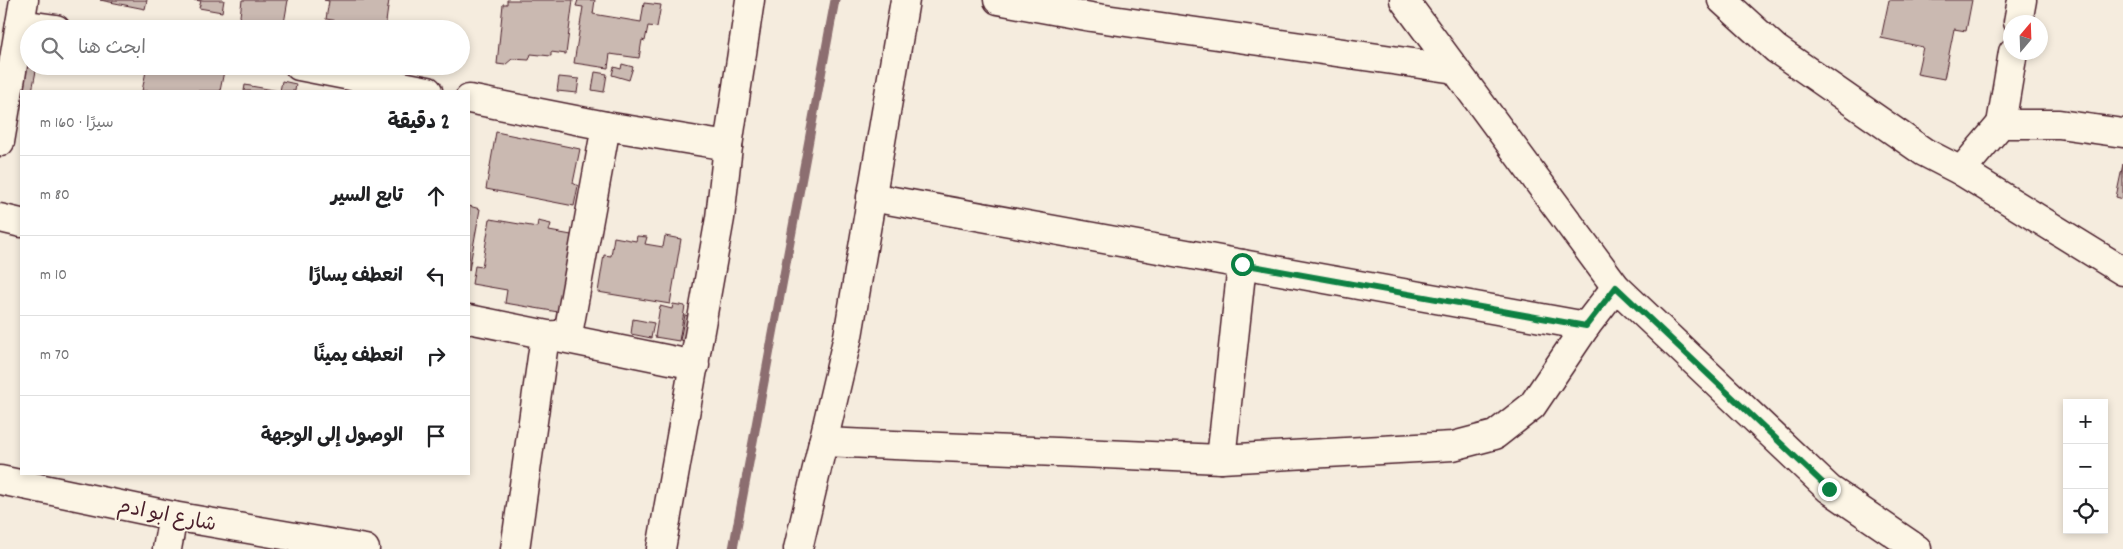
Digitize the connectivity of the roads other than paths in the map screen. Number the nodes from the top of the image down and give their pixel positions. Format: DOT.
graph roads {
  1 [pos="750,0"];
  2 [pos="905,0"];
  3 [pos="998,0"];
  4 [pos="1404,0"];
  5 [pos="1722,0"];
  6 [pos="2022,0"];
  7 [pos="22,12"];
  8 [pos="2019,15"];
  9 [pos="38,20"];
  10 [pos="20,23"];
  11 [pos="2012,60"];
  12 [pos="1455,69"];
  13 [pos="345,75"];
  14 [pos="423,90"];
  15 [pos="470,99"];
  16 [pos="2001,124"];
  17 [pos="606,126"];
  18 [pos="1,130"];
  19 [pos="2123,133"];
  20 [pos="728,146"];
  21 [pos="1961,171"];
  22 [pos="871,197"];
  23 [pos="0,218"];
  24 [pos="20,223"];
  25 [pos="1242,264"];
  26 [pos="2123,271"];
  27 [pos="1616,287"];
  28 [pos="470,319"];
  29 [pos="1586,326"];
  30 [pos="545,336"];
  31 [pos="695,365"];
  32 [pos="823,442"];
  33 [pos="1221,459"];
  34 [pos="0,480"];
  35 [pos="173,516"];
  36 [pos="167,549"];
  37 [pos="365,549"];
  38 [pos="515,549"];
  39 [pos="661,549"];
  40 [pos="798,549"];
  41 [pos="1917,549"];
  1 -- 20 [label="street"];
  2 -- 22 [label="street"];
  3 -- 12 [label="street"];
  4 -- 12 [label="street"];
  5 -- 21 [label="street"];
  6 -- 8 [label="street"];
  7 -- 9 [label="street"];
  10 -- 18 [label="street"];
  11 -- 16 [label="street"];
  12 -- 27 [label="street"];
  13 -- 14 [label="street"];
  15 -- 17 [label="street"];
  16 -- 19 [label="street"];
  16 -- 21 [label="street"];
  17 -- 20 [label="street"];
  17 -- 30 [label="street"];
  20 -- 31 [label="street"];
  21 -- 26 [label="street"];
  22 -- 25 [label="street"];
  22 -- 32 [label="street"];
  23 -- 24 [label="street"];
  25 -- 29 [label="street"];
  25 -- 33 [label="street"];
  27 -- 29 [label="street"];
  27 -- 41 [label="street"];
  28 -- 30 [label="street"];
  29 -- 33 [label="street"];
  30 -- 31 [label="street"];
  30 -- 38 [label="street"];
  31 -- 39 [label="street"];
  32 -- 33 [label="street"];
  32 -- 40 [label="street"];
  34 -- 35 [label="street, شارع ابو ادم"];
  35 -- 36 [label="street"];
  35 -- 37 [label="street, شارع ابو ادم"];
}
